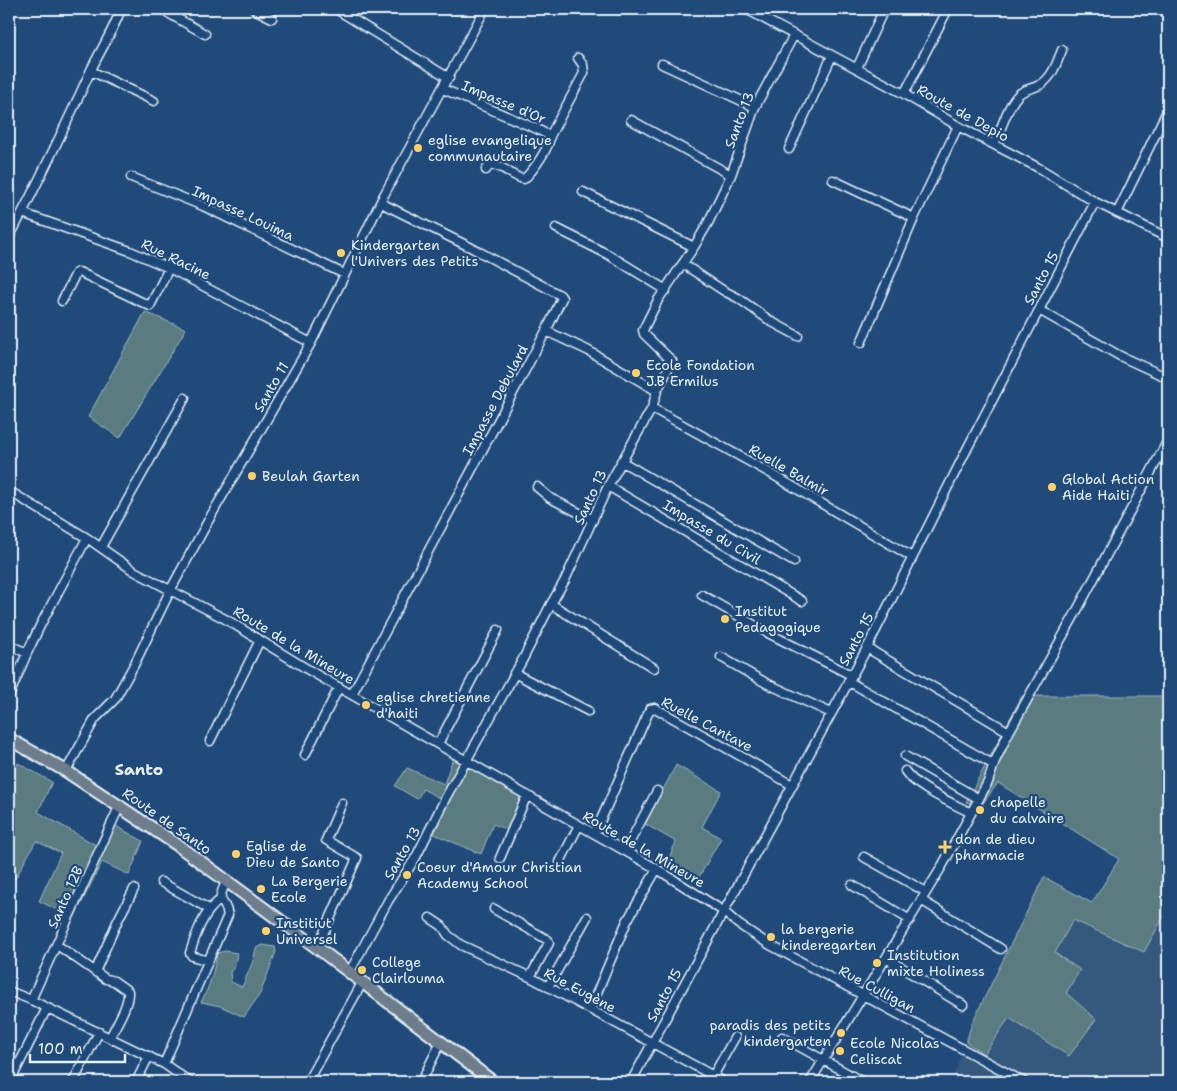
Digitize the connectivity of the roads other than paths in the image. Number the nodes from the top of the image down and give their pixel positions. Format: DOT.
graph roads {
  1 [pos="122,9"];
  2 [pos="161,9"];
  3 [pos="254,9"];
  4 [pos="336,9"];
  5 [pos="485,9"];
  6 [pos="746,9"];
  7 [pos="884,9"];
  8 [pos="948,9"];
  9 [pos="272,18"];
  10 [pos="205,34"];
  11 [pos="794,35"];
  12 [pos="1062,50"];
  13 [pos="832,56"];
  14 [pos="578,58"];
  15 [pos="662,64"];
  16 [pos="857,68"];
  17 [pos="91,71"];
  18 [pos="449,78"];
  19 [pos="443,89"];
  20 [pos="904,94"];
  21 [pos="154,101"];
  22 [pos="755,107"];
  23 [pos="1168,109"];
  24 [pos="631,120"];
  25 [pos="958,126"];
  26 [pos="550,136"];
  27 [pos="994,144"];
  28 [pos="789,148"];
  29 [pos="486,170"];
  30 [pos="731,174"];
  31 [pos="131,176"];
  32 [pos="833,180"];
  33 [pos="583,192"];
  34 [pos="1095,202"];
  35 [pos="381,203"];
  36 [pos="1118,212"];
  37 [pos="22,213"];
  38 [pos="914,218"];
  39 [pos="556,228"];
  40 [pos="9,238"];
  41 [pos="1168,238"];
  42 [pos="694,247"];
  43 [pos="683,264"];
  44 [pos="169,268"];
  45 [pos="344,274"];
  46 [pos="666,290"];
  47 [pos="62,301"];
  48 [pos="1039,310"];
  49 [pos="546,331"];
  50 [pos="798,336"];
  51 [pos="311,343"];
  52 [pos="862,343"];
  53 [pos="1168,378"];
  54 [pos="657,391"];
  55 [pos="185,398"];
  56 [pos="652,408"];
  57 [pos="1168,440"];
  58 [pos="621,461"];
  59 [pos="608,486"];
  60 [pos="537,487"];
  61 [pos="9,491"];
  62 [pos="593,520"];
  63 [pos="87,538"];
  64 [pos="101,547"];
  65 [pos="912,557"];
  66 [pos="794,562"];
  67 [pos="171,589"];
  68 [pos="702,594"];
  69 [pos="802,600"];
  70 [pos="551,604"];
  71 [pos="498,630"];
  72 [pos="260,640"];
  73 [pos="9,644"];
  74 [pos="867,648"];
  75 [pos="28,653"];
  76 [pos="720,657"];
  77 [pos="654,668"];
  78 [pos="514,673"];
  79 [pos="850,678"];
  80 [pos="339,687"];
  81 [pos="352,694"];
  82 [pos="9,696"];
  83 [pos="588,711"];
  84 [pos="831,713"];
  85 [pos="1009,732"];
  86 [pos="9,740"];
  87 [pos="210,741"];
  88 [pos="438,744"];
  89 [pos="305,755"];
  90 [pos="905,756"];
  91 [pos="466,760"];
  92 [pos="994,765"];
  93 [pos="66,771"];
  94 [pos="905,771"];
  95 [pos="792,785"];
  96 [pos="657,791"];
  97 [pos="527,795"];
  98 [pos="979,798"];
  99 [pos="342,803"];
  100 [pos="120,805"];
  101 [pos="971,813"];
  102 [pos="579,825"];
  103 [pos="595,833"];
  104 [pos="625,851"];
  105 [pos="500,858"];
  106 [pos="864,858"];
  107 [pos="560,862"];
  108 [pos="657,868"];
  109 [pos="161,882"];
  110 [pos="226,882"];
  111 [pos="852,885"];
  112 [pos="134,889"];
  113 [pos="926,892"];
  114 [pos="220,900"];
  115 [pos="921,900"];
  116 [pos="494,908"];
  117 [pos="209,909"];
  118 [pos="723,911"];
  119 [pos="430,918"];
  120 [pos="587,918"];
  121 [pos="910,920"];
  122 [pos="57,946"];
  123 [pos="317,948"];
  124 [pos="1001,949"];
  125 [pos="886,958"];
  126 [pos="208,960"];
  127 [pos="95,972"];
  128 [pos="349,973"];
  129 [pos="530,977"];
  130 [pos="362,983"];
  131 [pos="548,987"];
  132 [pos="9,992"];
  133 [pos="863,995"];
  134 [pos="32,1000"];
  135 [pos="963,1005"];
  136 [pos="47,1008"];
  137 [pos="590,1009"];
  138 [pos="99,1032"];
  139 [pos="736,1037"];
  140 [pos="782,1037"];
  141 [pos="110,1038"];
  142 [pos="652,1043"];
  143 [pos="440,1044"];
  144 [pos="149,1056"];
  145 [pos="824,1060"];
  146 [pos="164,1064"];
  147 [pos="178,1074"];
  148 [pos="10,1082"];
  149 [pos="73,1082"];
  150 [pos="136,1082"];
  151 [pos="174,1082"];
  152 [pos="190,1082"];
  153 [pos="307,1082"];
  154 [pos="421,1082"];
  155 [pos="493,1082"];
  156 [pos="631,1082"];
  157 [pos="810,1082"];
  158 [pos="863,1082"];
  159 [pos="1024,1082"];
  1 -- 17 [label="street"];
  2 -- 10 [label="street"];
  3 -- 9 [label="street"];
  4 -- 18 [label="street"];
  5 -- 18 [label="street, Santo 11"];
  6 -- 11 [label="street, Route de Depio"];
  7 -- 16 [label="street"];
  8 -- 20 [label="street"];
  11 -- 13 [label="street, Route de Depio"];
  11 -- 22 [label="street, Santo 13"];
  12 -- 27 [label="street"];
  13 -- 16 [label="street, Route de Depio"];
  13 -- 28 [label="street"];
  14 -- 26 [label="street"];
  15 -- 22 [label="street"];
  16 -- 20 [label="street, Route de Depio"];
  17 -- 21 [label="street"];
  17 -- 37 [label="street"];
  18 -- 19 [label="street, Santo 11"];
  19 -- 26 [label="street, Impasse d'Or"];
  19 -- 35 [label="street, Santo 11"];
  20 -- 25 [label="street, Route de Depio"];
  22 -- 30 [label="street, Santo 13"];
  23 -- 36 [label="street"];
  24 -- 30 [label="street"];
  25 -- 27 [label="street, Route de Depio"];
  25 -- 38 [label="street"];
  26 -- 29 [label="street, Impasse d'Or"];
  27 -- 34 [label="street, Route de Depio"];
  30 -- 42 [label="street, Santo 13"];
  31 -- 45 [label="street, Impasse Louima"];
  32 -- 38 [label="street"];
  33 -- 42 [label="street"];
  34 -- 36 [label="street, Route de Depio"];
  34 -- 48 [label="street, Santo 15"];
  35 -- 45 [label="street, Santo 11"];
  35 -- 49 [label="street, Impasse Debulard"];
  36 -- 41 [label="street, Route de Depio"];
  37 -- 40 [label="street"];
  37 -- 44 [label="street, Rue Racine"];
  38 -- 52 [label="street"];
  39 -- 46 [label="street"];
  42 -- 43 [label="street, Santo 13"];
  43 -- 46 [label="street, Santo 13"];
  43 -- 50 [label="street"];
  44 -- 47 [label="street"];
  44 -- 51 [label="street, Rue Racine"];
  45 -- 51 [label="street, Santo 11"];
  46 -- 54 [label="street, Santo 13"];
  48 -- 53 [label="street"];
  48 -- 65 [label="street, Santo 15"];
  49 -- 54 [label="street"];
  49 -- 81 [label="street, Impasse Debulard"];
  51 -- 67 [label="street, Santo 11"];
  54 -- 56 [label="street, Santo 13"];
  55 -- 64 [label="street"];
  56 -- 58 [label="street, Santo 13"];
  56 -- 65 [label="street, Ruelle Balmir"];
  57 -- 85 [label="street"];
  58 -- 59 [label="street, Santo 13"];
  58 -- 66 [label="street"];
  59 -- 62 [label="street, Santo 13"];
  59 -- 69 [label="street, Impasse du Civil"];
  60 -- 62 [label="street"];
  61 -- 63 [label="street, Route de la Mineure"];
  62 -- 70 [label="street, Santo 13"];
  63 -- 64 [label="street, Route de la Mineure"];
  63 -- 75 [label="street"];
  64 -- 67 [label="street, Route de la Mineure"];
  65 -- 74 [label="street, Santo 15"];
  67 -- 72 [label="street, Route de la Mineure"];
  67 -- 93 [label="street, Santo 11"];
  68 -- 79 [label="street"];
  70 -- 77 [label="street"];
  70 -- 78 [label="street, Santo 13"];
  71 -- 88 [label="street"];
  72 -- 80 [label="street, Route de la Mineure"];
  72 -- 87 [label="street"];
  73 -- 75 [label="street"];
  74 -- 79 [label="street, Santo 15"];
  74 -- 85 [label="street"];
  75 -- 82 [label="street"];
  76 -- 84 [label="street"];
  78 -- 83 [label="street"];
  78 -- 91 [label="street, Santo 13"];
  79 -- 84 [label="street, Santo 15"];
  79 -- 92 [label="street"];
  80 -- 81 [label="street, Route de la Mineure"];
  80 -- 89 [label="street"];
  81 -- 88 [label="street, Route de la Mineure"];
  84 -- 95 [label="street, Santo 15"];
  85 -- 92 [label="street"];
  86 -- 93 [label="main road, Route de Santo"];
  88 -- 91 [label="street, Route de la Mineure"];
  90 -- 98 [label="street"];
  91 -- 97 [label="street, Route de la Mineure"];
  91 -- 128 [label="street, Santo 13"];
  92 -- 98 [label="street"];
  93 -- 100 [label="main road, Route de Santo"];
  94 -- 101 [label="street"];
  95 -- 103 [label="street, Ruelle Cantave"];
  95 -- 118 [label="street, Santo 15"];
  96 -- 104 [label="street"];
  97 -- 102 [label="street, Route de la Mineure"];
  97 -- 105 [label="street"];
  98 -- 101 [label="street"];
  99 -- 123 [label="street"];
  100 -- 110 [label="main road, Route de Santo"];
  100 -- 122 [label="street, Santo 12B"];
  101 -- 113 [label="street"];
  102 -- 103 [label="street, Route de la Mineure"];
  102 -- 107 [label="street"];
  103 -- 104 [label="street, Route de la Mineure"];
  104 -- 108 [label="street, Route de la Mineure"];
  106 -- 113 [label="street"];
  108 -- 118 [label="street, Route de la Mineure"];
  108 -- 137 [label="street"];
  109 -- 117 [label="street"];
  110 -- 114 [label="street"];
  110 -- 123 [label="main road, Route de Santo"];
  111 -- 121 [label="street"];
  112 -- 127 [label="street"];
  113 -- 115 [label="street"];
  114 -- 117 [label="street"];
  114 -- 126 [label="street"];
  115 -- 121 [label="street"];
  115 -- 124 [label="street"];
  116 -- 129 [label="street"];
  117 -- 126 [label="street"];
  118 -- 133 [label="street, Rue Culligan"];
  118 -- 142 [label="street, Santo 15"];
  119 -- 129 [label="street, Rue Eugène"];
  120 -- 131 [label="street"];
  121 -- 125 [label="street"];
  122 -- 127 [label="street"];
  122 -- 134 [label="street, Santo 12B"];
  123 -- 128 [label="main road, Route de Santo"];
  125 -- 133 [label="street"];
  125 -- 135 [label="street"];
  126 -- 146 [label="street"];
  127 -- 141 [label="street"];
  128 -- 130 [label="main road, Route de Santo"];
  129 -- 131 [label="street, Rue Eugène"];
  130 -- 143 [label="main road, Route de Santo"];
  130 -- 153 [label="street"];
  131 -- 137 [label="street, Rue Eugène"];
  132 -- 134 [label="street"];
  133 -- 145 [label="street"];
  133 -- 159 [label="street, Rue Culligan"];
  134 -- 136 [label="street"];
  136 -- 138 [label="street"];
  136 -- 148 [label="street"];
  137 -- 142 [label="street, Rue Eugène"];
  138 -- 141 [label="street"];
  138 -- 149 [label="street"];
  139 -- 142 [label="street, Rue Eugène"];
  140 -- 145 [label="street"];
  141 -- 144 [label="street"];
  142 -- 156 [label="street, Santo 15"];
  143 -- 154 [label="street"];
  143 -- 155 [label="main road, Route de Santo"];
  144 -- 146 [label="street"];
  144 -- 150 [label="street"];
  145 -- 157 [label="street"];
  145 -- 158 [label="street"];
  146 -- 147 [label="street"];
  147 -- 151 [label="street"];
  147 -- 152 [label="street"];
}
